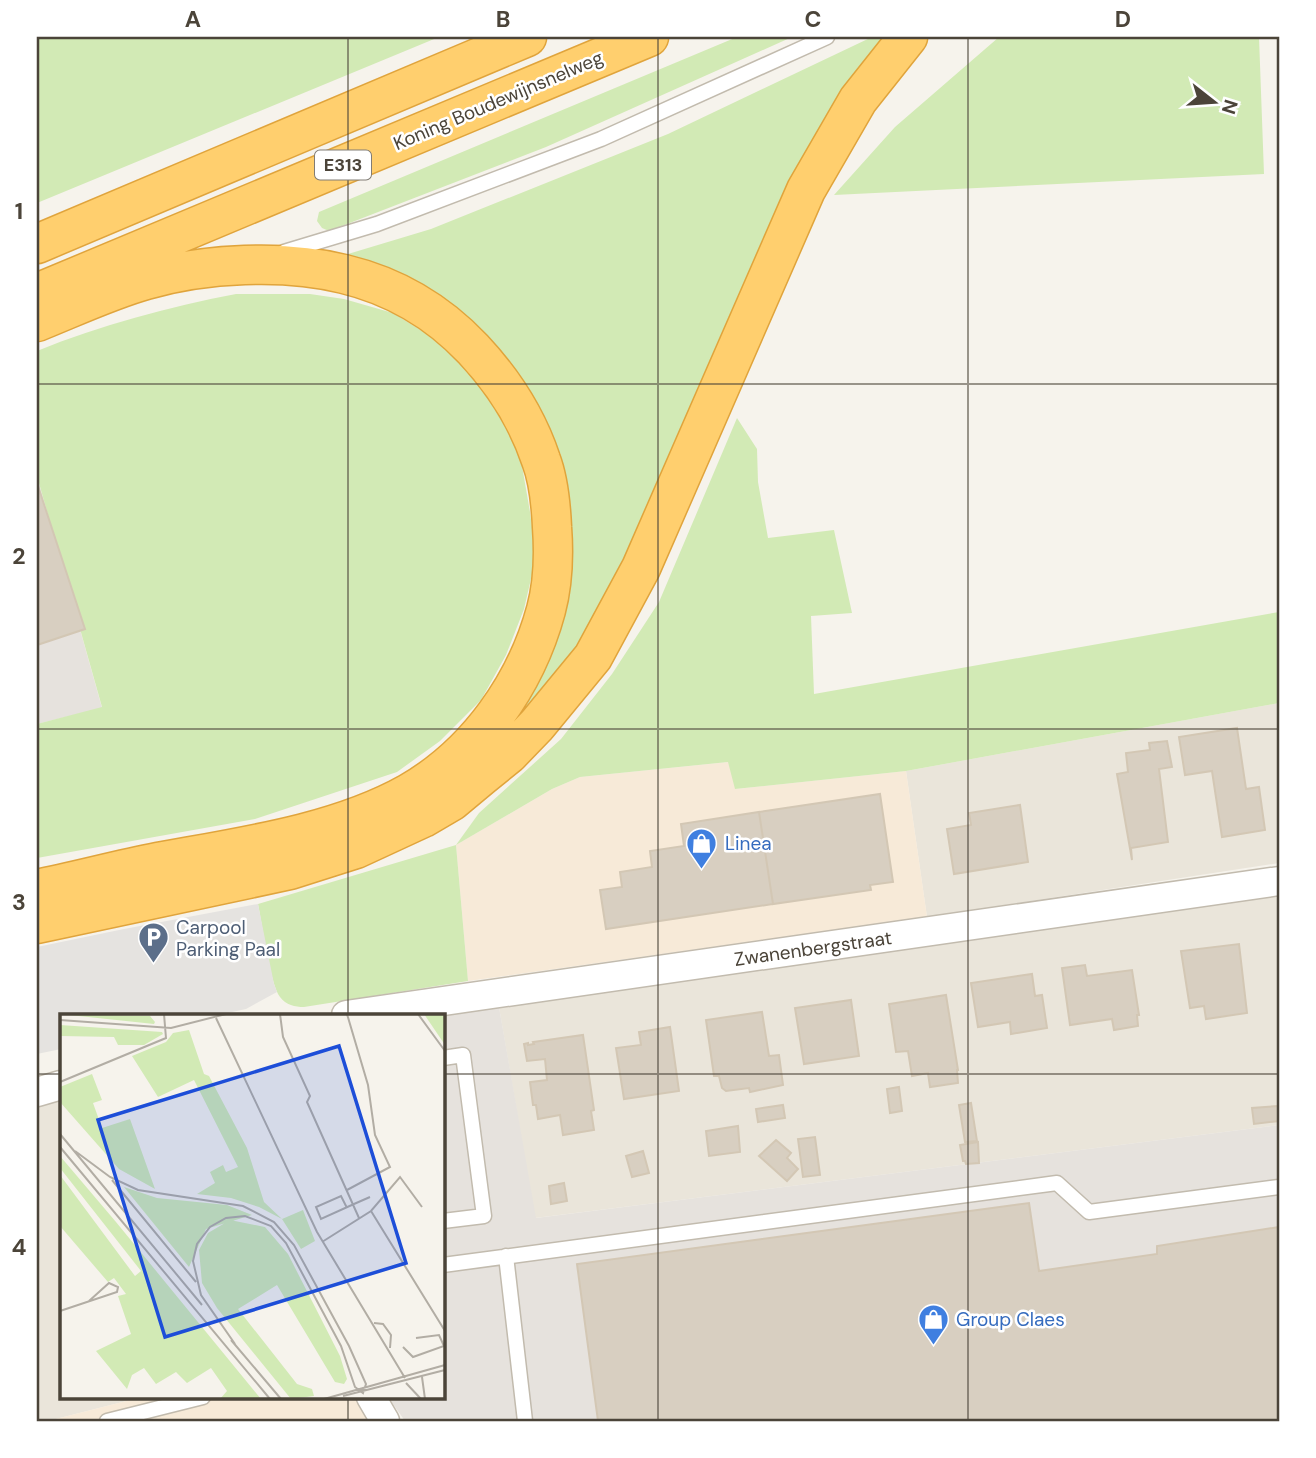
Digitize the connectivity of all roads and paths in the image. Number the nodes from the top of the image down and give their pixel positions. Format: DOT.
graph roads {
  1 [pos="527,37"];
  2 [pos="649,37"];
  3 [pos="827,37"];
  4 [pos="908,37"];
  5 [pos="37,244"];
  6 [pos="240,266"];
  7 [pos="37,293"];
  8 [pos="37,322"];
  9 [pos="1279,881"];
  10 [pos="37,889"];
  11 [pos="37,924"];
  12 [pos="353,1014"];
  13 [pos="444,1058"];
  14 [pos="60,1085"];
  15 [pos="37,1092"];
  16 [pos="1279,1187"];
  17 [pos="444,1221"];
  18 [pos="506,1256"];
  19 [pos="444,1265"];
  20 [pos="199,1398"];
  21 [pos="372,1398"];
  22 [pos="107,1421"];
  23 [pos="385,1421"];
  24 [pos="525,1421"];
  1 -- 5 [label="highway, E313"];
  2 -- 7 [label="highway, Koning Boudewijnsnelweg / E313"];
  3 -- 6 [label="lane"];
  4 -- 11 [label="highway"];
  6 -- 8 [label="highway"];
  6 -- 10 [label="highway"];
  9 -- 12 [label="street, Zwanenbergstraat"];
  13 -- 17 [label="lane"];
  14 -- 15 [label="street"];
  16 -- 18 [label="lane"];
  18 -- 19 [label="lane"];
  18 -- 24 [label="lane"];
  20 -- 22 [label="lane"];
  21 -- 23 [label="street"];
}
